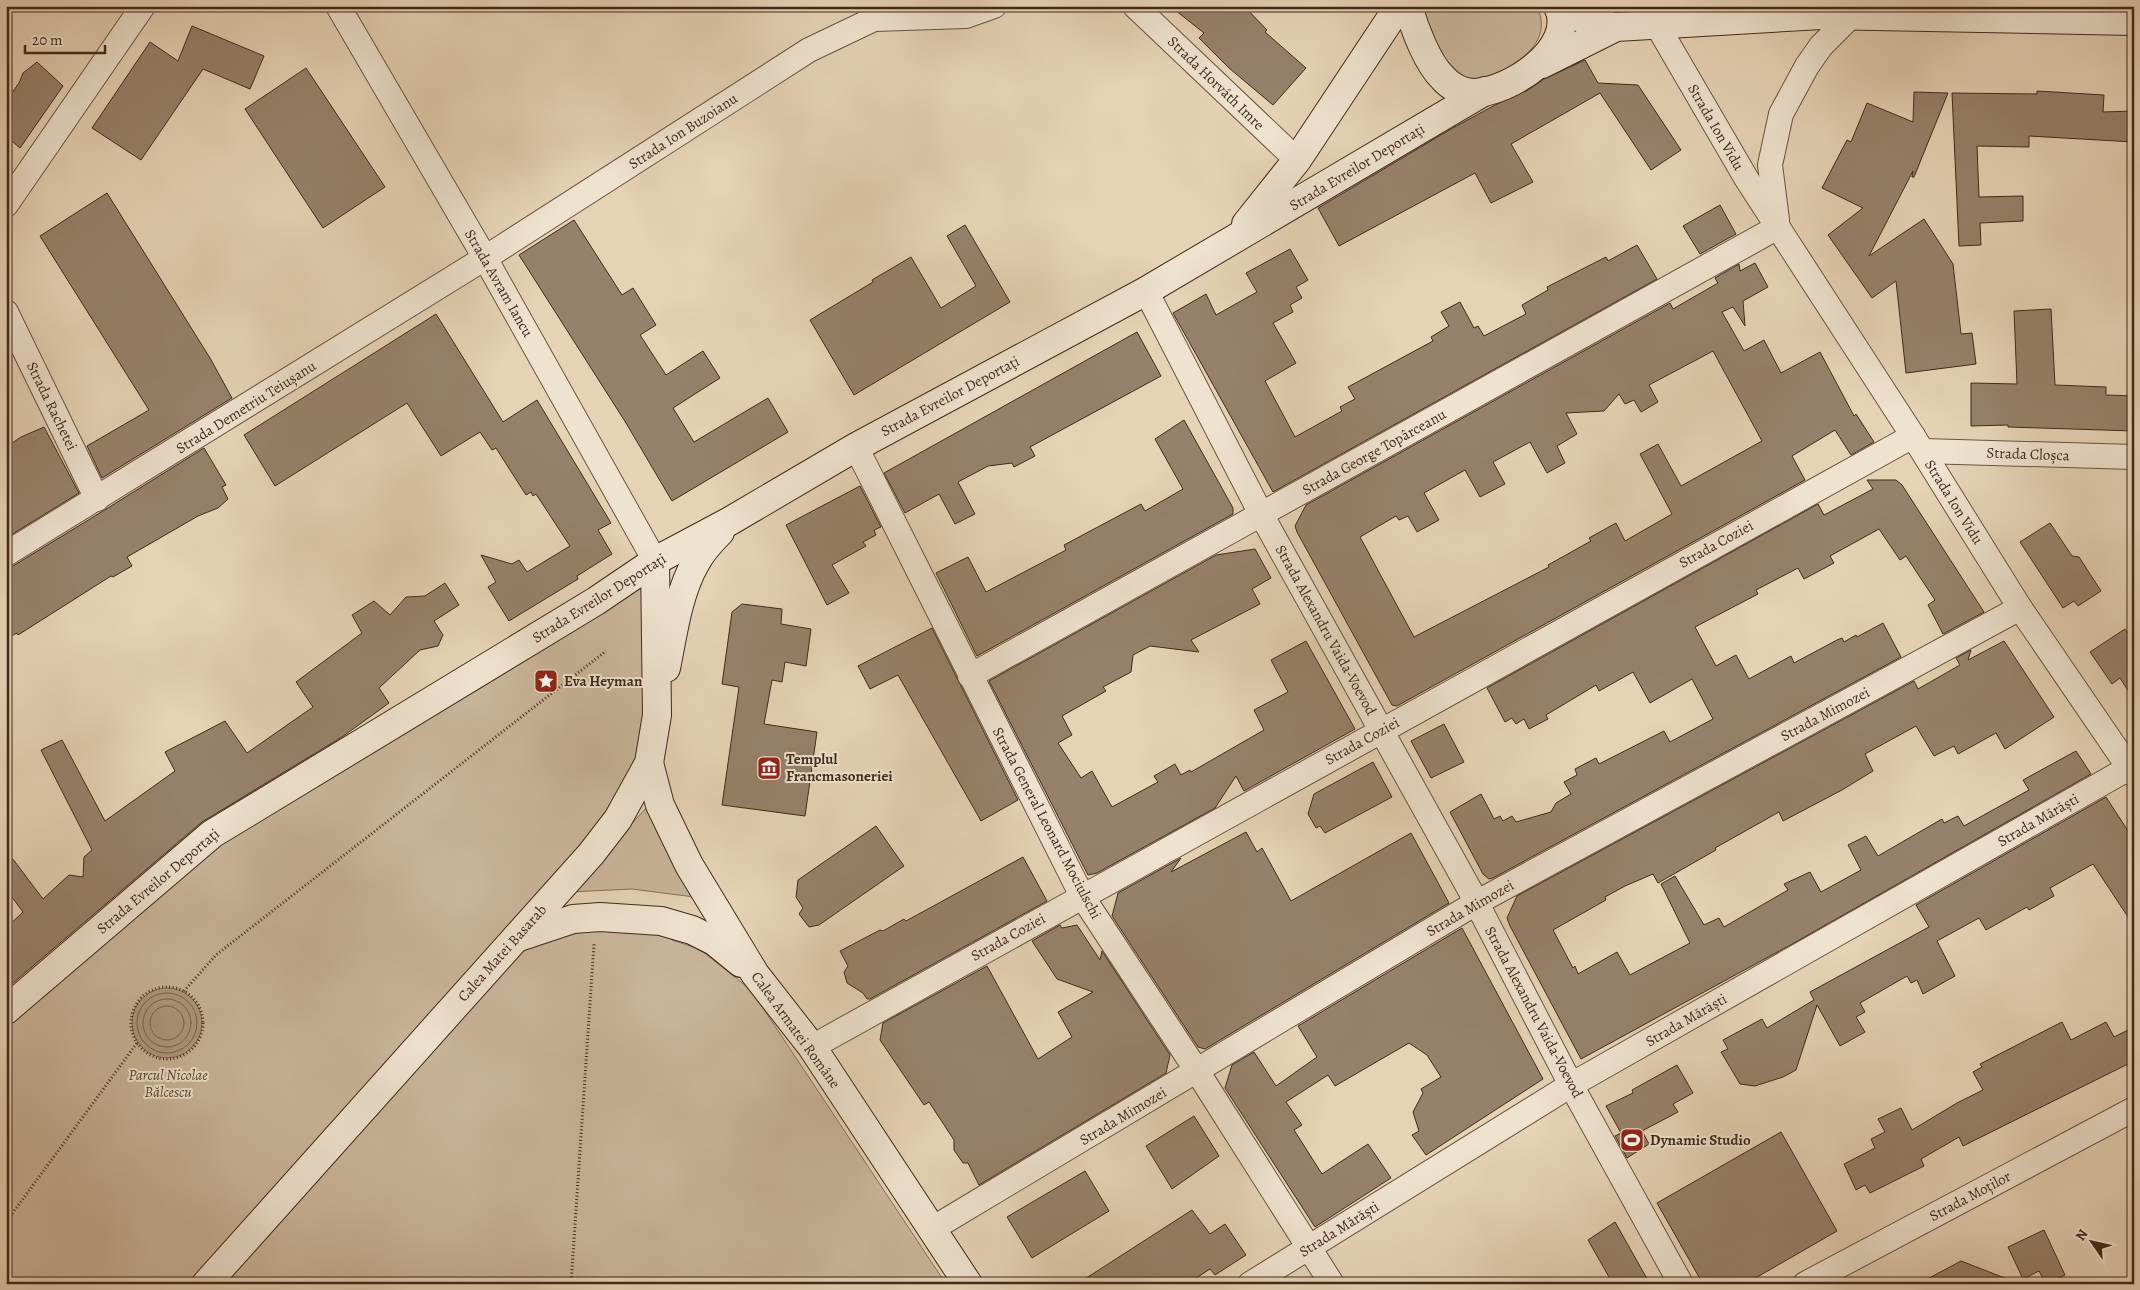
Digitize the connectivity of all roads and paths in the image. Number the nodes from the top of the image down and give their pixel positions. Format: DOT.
graph roads {
  1 [pos="143,6"];
  2 [pos="338,6"];
  3 [pos="994,6"];
  4 [pos="1135,6"];
  5 [pos="1399,6"];
  6 [pos="1408,6"];
  7 [pos="1560,7"];
  8 [pos="1958,11"];
  9 [pos="875,13"];
  10 [pos="1851,16"];
  11 [pos="2134,21"];
  12 [pos="1657,26"];
  13 [pos="1616,27"];
  14 [pos="1536,67"];
  15 [pos="1484,91"];
  16 [pos="1297,160"];
  17 [pos="6,205"];
  18 [pos="1778,227"];
  19 [pos="1230,242"];
  20 [pos="485,258"];
  21 [pos="1146,291"];
  22 [pos="6,312"];
  23 [pos="1918,444"];
  24 [pos="856,447"];
  25 [pos="2134,457"];
  26 [pos="97,499"];
  27 [pos="1261,514"];
  28 [pos="730,521"];
  29 [pos="6,554"];
  30 [pos="655,561"];
  31 [pos="2020,608"];
  32 [pos="606,651"];
  33 [pos="970,676"];
  34 [pos="657,715"];
  35 [pos="1382,730"];
  36 [pos="649,763"];
  37 [pos="2132,771"];
  38 [pos="1082,896"];
  39 [pos="1476,902"];
  40 [pos="515,938"];
  41 [pos="594,941"];
  42 [pos="755,974"];
  43 [pos="184,991"];
  44 [pos="6,1010"];
  45 [pos="138,1043"];
  46 [pos="812,1047"];
  47 [pos="1197,1072"];
  48 [pos="1571,1085"];
  49 [pos="2134,1109"];
  50 [pos="6,1222"];
  51 [pos="932,1229"];
  52 [pos="1308,1248"];
  53 [pos="206,1284"];
  54 [pos="571,1284"];
  55 [pos="968,1284"];
  56 [pos="1250,1284"];
  57 [pos="1332,1284"];
  58 [pos="1681,1284"];
  59 [pos="1805,1284"];
  1 -- 17 [label="street"];
  2 -- 20 [label="street, Strada Avram Iancu"];
  3 -- 9 [label="street"];
  4 -- 16 [label="street, Strada Horváth Imre"];
  5 -- 16 [label="main road, Strada Evreilor Deportaţi"];
  6 -- 15 [label="main road"];
  7 -- 13 [label="main road"];
  7 -- 14 [label="main road"];
  8 -- 10 [label="main road"];
  8 -- 11 [label="main road"];
  9 -- 20 [label="street, Strada Ion Buzoianu"];
  10 -- 12 [label="main road"];
  10 -- 18 [label="street, Strada Ion Vidu"];
  12 -- 13 [label="main road"];
  12 -- 18 [label="street, Strada Ion Vidu"];
  13 -- 14 [label="main road, Strada Evreilor Deportaţi"];
  14 -- 15 [label="main road, Strada Evreilor Deportaţi"];
  15 -- 19 [label="main road, Strada Evreilor Deportaţi"];
  16 -- 19 [label="main road, Strada Evreilor Deportaţi"];
  18 -- 23 [label="street, Strada Ion Vidu"];
  18 -- 27 [label="street, Strada George Topârceanu"];
  19 -- 21 [label="main road, Strada Evreilor Deportaţi"];
  20 -- 26 [label="street, Strada Demetriu Teiușanu"];
  20 -- 30 [label="street, Strada Avram Iancu"];
  21 -- 24 [label="main road, Strada Evreilor Deportaţi"];
  21 -- 27 [label="street, Strada Alexandru Vaida-Voevod"];
  22 -- 26 [label="street, Strada Rachetei"];
  23 -- 25 [label="street, Strada Cloșca"];
  23 -- 31 [label="street, Strada Ion Vidu"];
  23 -- 35 [label="street, Strada Coziei"];
  24 -- 28 [label="main road, Strada Evreilor Deportaţi"];
  24 -- 33 [label="street, Strada General Leonard Mociulschi"];
  26 -- 29 [label="street, Strada Demetriu Teiușanu"];
  27 -- 33 [label="street, Strada George Topârceanu"];
  27 -- 35 [label="street, Strada Alexandru Vaida-Voevod"];
  28 -- 30 [label="main road, Strada Evreilor Deportaţi"];
  28 -- 34 [label="main road"];
  30 -- 34 [label="main road, Calea Matei Basarab"];
  30 -- 44 [label="main road, Strada Evreilor Deportaţi"];
  31 -- 37 [label="street, Strada Ion Vidu"];
  31 -- 39 [label="street, Strada Mimozei"];
  32 -- 43 [label="path"];
  33 -- 38 [label="street, Strada General Leonard Mociulschi"];
  34 -- 36 [label="main road, Calea Matei Basarab"];
  35 -- 38 [label="street, Strada Coziei"];
  35 -- 39 [label="street, Strada Alexandru Vaida-Voevod"];
  36 -- 40 [label="main road, Calea Matei Basarab"];
  36 -- 42 [label="main road, Calea Armatei Române"];
  37 -- 48 [label="street, Strada Mărăști"];
  38 -- 46 [label="street, Strada Coziei"];
  38 -- 47 [label="street, Strada General Leonard Mociulschi"];
  39 -- 47 [label="street, Strada Mimozei"];
  39 -- 48 [label="street, Strada Alexandru Vaida-Voevod"];
  40 -- 42 [label="main road"];
  40 -- 53 [label="main road, Calea Matei Basarab"];
  41 -- 54 [label="path"];
  42 -- 46 [label="main road, Calea Armatei Române"];
  43 -- 45 [label="path"];
  43 -- 45 [label="path"];
  45 -- 50 [label="path"];
  46 -- 51 [label="main road, Calea Armatei Române"];
  47 -- 51 [label="street, Strada Mimozei"];
  47 -- 52 [label="street, Strada General Leonard Mociulschi"];
  48 -- 52 [label="street, Strada Mărăști"];
  48 -- 58 [label="street, Strada Alexandru Vaida-Voevod"];
  49 -- 59 [label="street, Strada Moților"];
  51 -- 55 [label="main road, Calea Armatei Române"];
  52 -- 56 [label="street, Strada Mărăști"];
  52 -- 57 [label="street, Strada General Leonard Mociulschi"];
}
